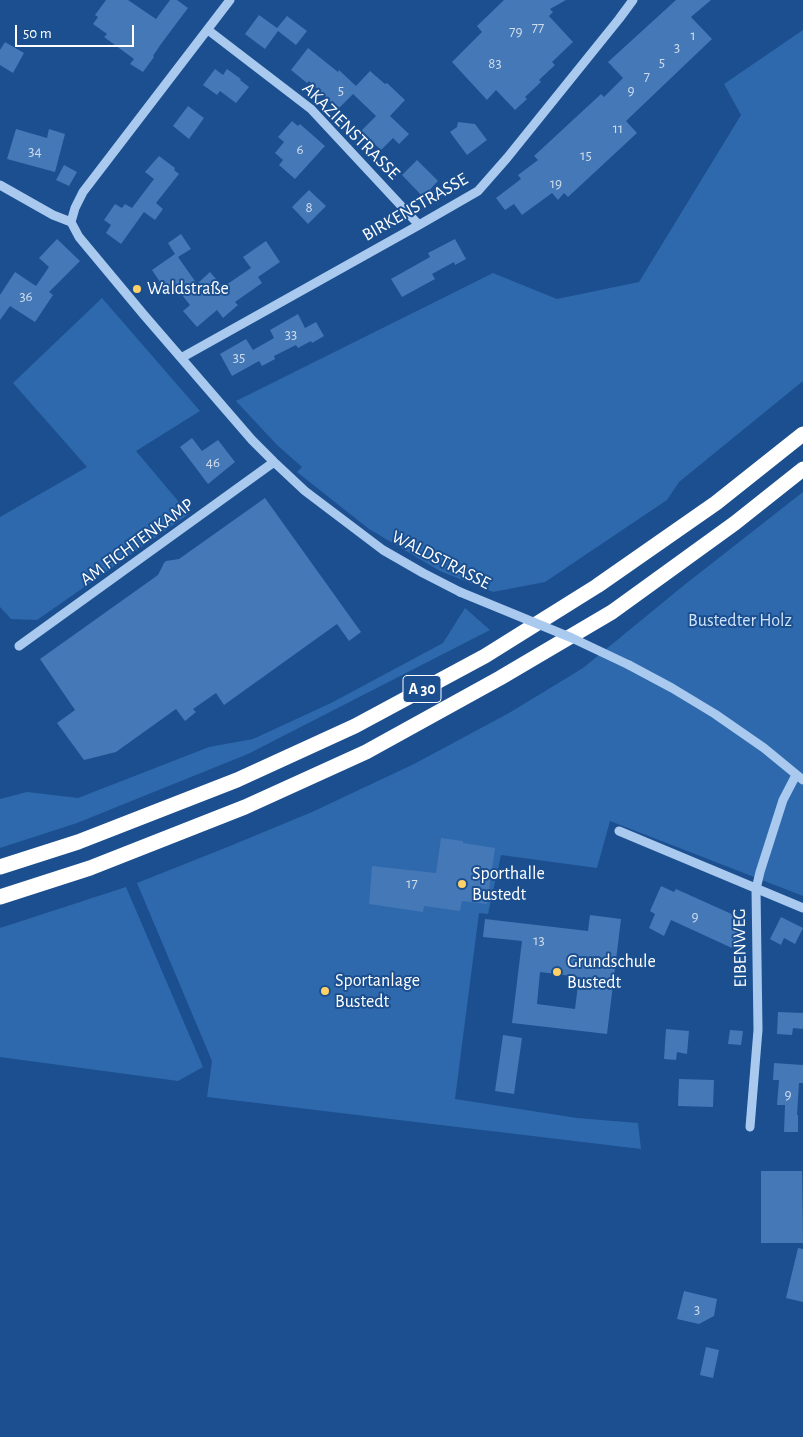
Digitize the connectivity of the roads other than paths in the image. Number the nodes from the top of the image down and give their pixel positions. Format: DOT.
graph roads {
  1 [pos="230,0"];
  2 [pos="633,0"];
  3 [pos="208,30"];
  4 [pos="0,185"];
  5 [pos="71,222"];
  6 [pos="419,225"];
  7 [pos="181,358"];
  8 [pos="803,434"];
  9 [pos="274,462"];
  10 [pos="803,469"];
  11 [pos="18,646"];
  12 [pos="800,777"];
  13 [pos="619,831"];
  14 [pos="0,867"];
  15 [pos="756,890"];
  16 [pos="0,897"];
  17 [pos="803,908"];
  18 [pos="750,1127"];
  1 -- 3 [label="street"];
  2 -- 6 [label="street, BIRKENSTRASSE"];
  3 -- 5 [label="street"];
  3 -- 6 [label="street, AKAZIENSTRASSE"];
  4 -- 5 [label="street"];
  5 -- 7 [label="street, WALDSTRASSE"];
  6 -- 7 [label="street, BIRKENSTRASSE"];
  7 -- 9 [label="street, WALDSTRASSE"];
  8 -- 14 [label="highway, A 30"];
  9 -- 11 [label="street, AM FICHTENKAMP"];
  9 -- 12 [label="street, WALDSTRASSE, bridge"];
  10 -- 16 [label="highway, A 30"];
  12 -- 15 [label="street, EIBENWEG"];
  13 -- 15 [label="street"];
  15 -- 17 [label="street"];
  15 -- 18 [label="street, EIBENWEG"];
}
